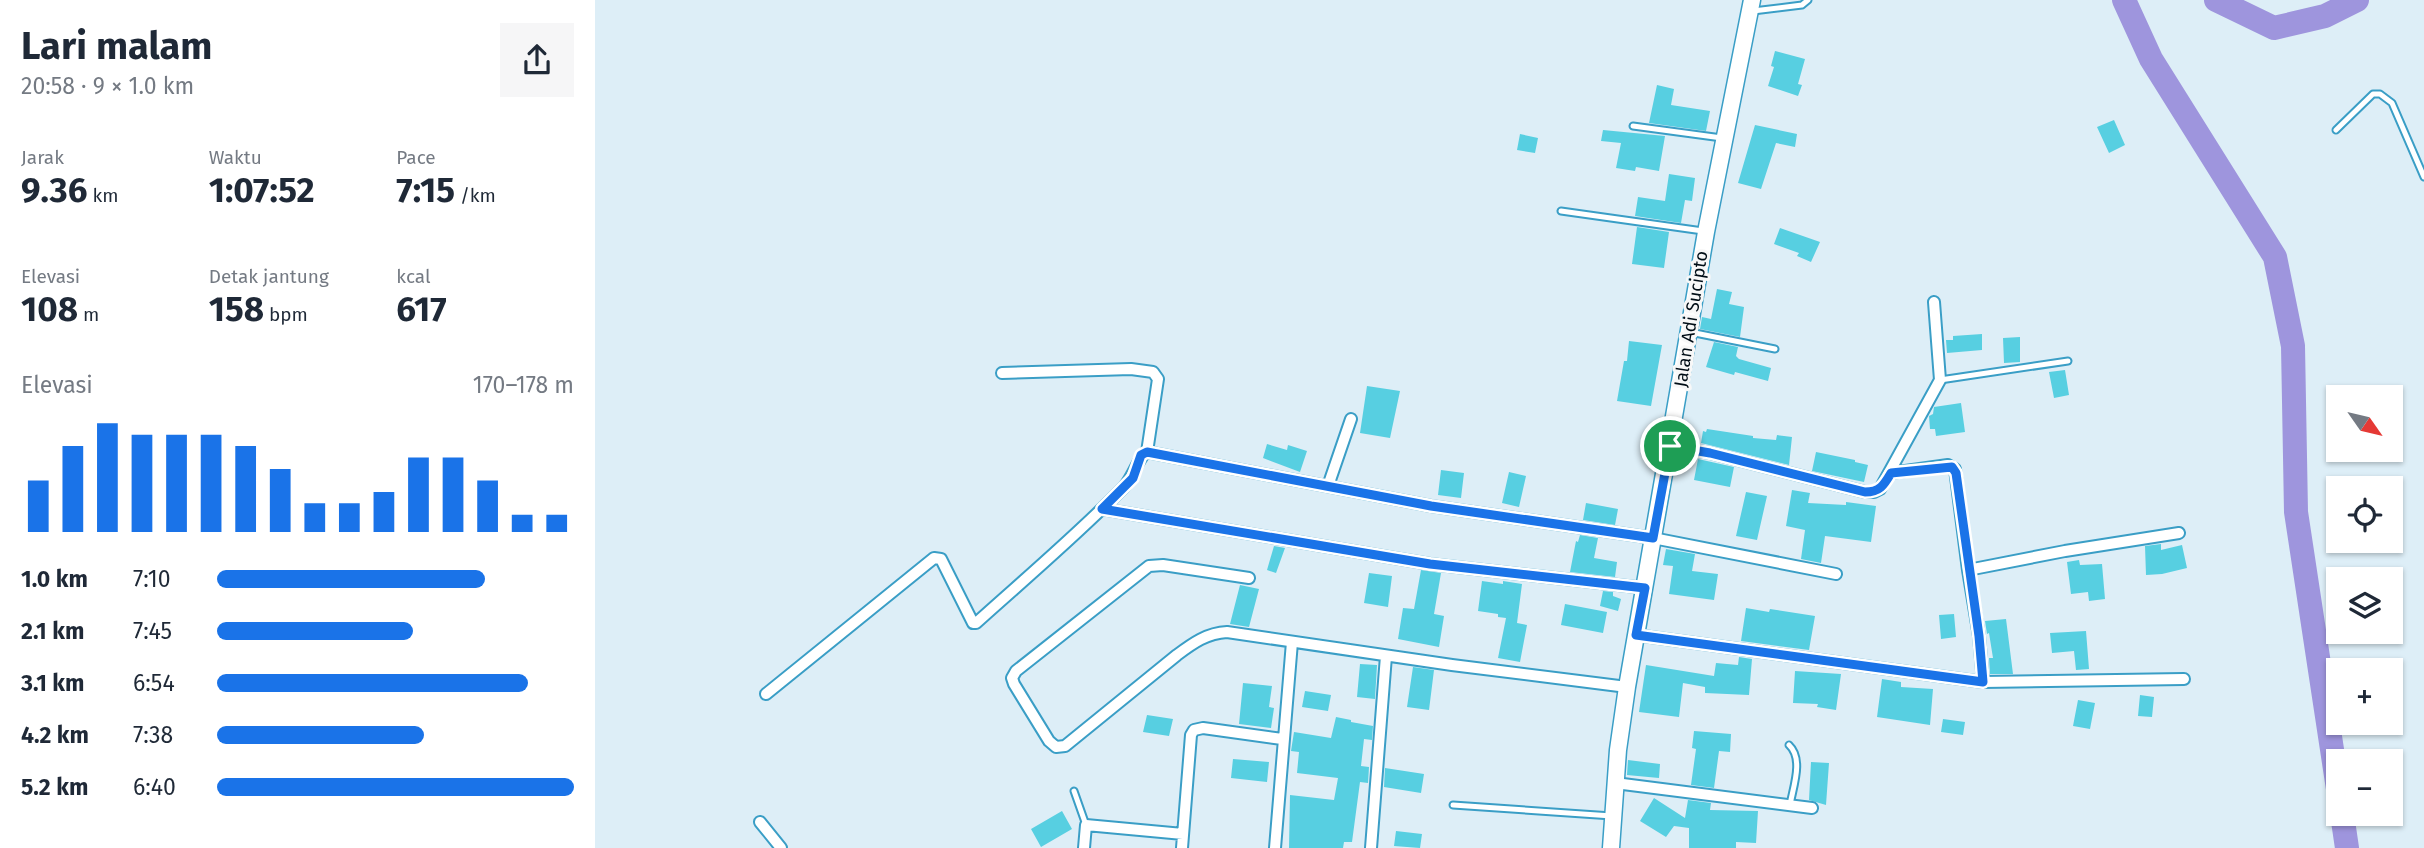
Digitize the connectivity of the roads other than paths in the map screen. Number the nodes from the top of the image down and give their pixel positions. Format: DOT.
graph roads {
  1 [pos="1808,0"];
  2 [pos="1751,6"];
  3 [pos="1633,126"];
  4 [pos="2336,130"];
  5 [pos="1725,139"];
  6 [pos="2424,177"];
  7 [pos="1561,211"];
  8 [pos="1706,232"];
  9 [pos="1934,302"];
  10 [pos="1690,332"];
  11 [pos="1775,349"];
  12 [pos="2068,361"];
  13 [pos="1002,373"];
  14 [pos="1940,380"];
  15 [pos="1352,419"];
  16 [pos="1670,446"];
  17 [pos="1147,452"];
  18 [pos="1891,473"];
  19 [pos="1328,486"];
  20 [pos="1102,509"];
  21 [pos="2179,533"];
  22 [pos="1653,538"];
  23 [pos="1968,570"];
  24 [pos="1836,575"];
  25 [pos="1249,578"];
  26 [pos="1645,588"];
  27 [pos="1636,635"];
  28 [pos="1292,642"];
  29 [pos="1386,656"];
  30 [pos="2183,679"];
  31 [pos="1983,682"];
  32 [pos="1627,687"];
  33 [pos="766,694"];
  34 [pos="1282,739"];
  35 [pos="1789,745"];
  36 [pos="1615,783"];
  37 [pos="1074,791"];
  38 [pos="1453,805"];
  39 [pos="1790,805"];
  40 [pos="1812,808"];
  41 [pos="1612,816"];
  42 [pos="760,822"];
  43 [pos="1086,825"];
  44 [pos="1183,834"];
  45 [pos="781,848"];
  46 [pos="1084,848"];
  47 [pos="1182,848"];
  48 [pos="1275,848"];
  49 [pos="1371,848"];
  50 [pos="1611,848"];
  1 -- 2 [label="lane"];
  2 -- 5 [label="street, Jalan Adi Sucipto"];
  3 -- 5 [label="lane"];
  4 -- 6 [label="lane"];
  5 -- 8 [label="street, Jalan Adi Sucipto"];
  7 -- 8 [label="lane"];
  8 -- 10 [label="street, Jalan Adi Sucipto"];
  9 -- 14 [label="street"];
  10 -- 11 [label="lane"];
  10 -- 16 [label="street, Jalan Adi Sucipto"];
  12 -- 14 [label="lane"];
  13 -- 17 [label="street"];
  14 -- 18 [label="street"];
  15 -- 19 [label="street"];
  16 -- 18 [label="street"];
  16 -- 22 [label="street, Jalan Adi Sucipto"];
  17 -- 19 [label="street"];
  17 -- 20 [label="street"];
  18 -- 23 [label="street"];
  19 -- 22 [label="street"];
  20 -- 26 [label="street"];
  20 -- 33 [label="street"];
  21 -- 23 [label="street"];
  22 -- 24 [label="street"];
  22 -- 26 [label="street, Jalan Adi Sucipto"];
  23 -- 31 [label="street"];
  25 -- 28 [label="street"];
  26 -- 27 [label="street, Jalan Adi Sucipto"];
  27 -- 31 [label="street"];
  27 -- 32 [label="street, Jalan Adi Sucipto"];
  28 -- 29 [label="street"];
  28 -- 34 [label="street"];
  29 -- 32 [label="street"];
  29 -- 49 [label="street"];
  30 -- 31 [label="street"];
  32 -- 36 [label="street, Jalan Adi Sucipto"];
  34 -- 44 [label="street"];
  34 -- 48 [label="street"];
  35 -- 39 [label="lane"];
  36 -- 39 [label="street"];
  36 -- 41 [label="street, Jalan Adi Sucipto"];
  37 -- 43 [label="lane"];
  38 -- 41 [label="lane"];
  39 -- 40 [label="street"];
  41 -- 50 [label="street, Jalan Adi Sucipto"];
  42 -- 45 [label="street"];
  43 -- 44 [label="street"];
  43 -- 46 [label="street"];
  44 -- 47 [label="street"];
}
